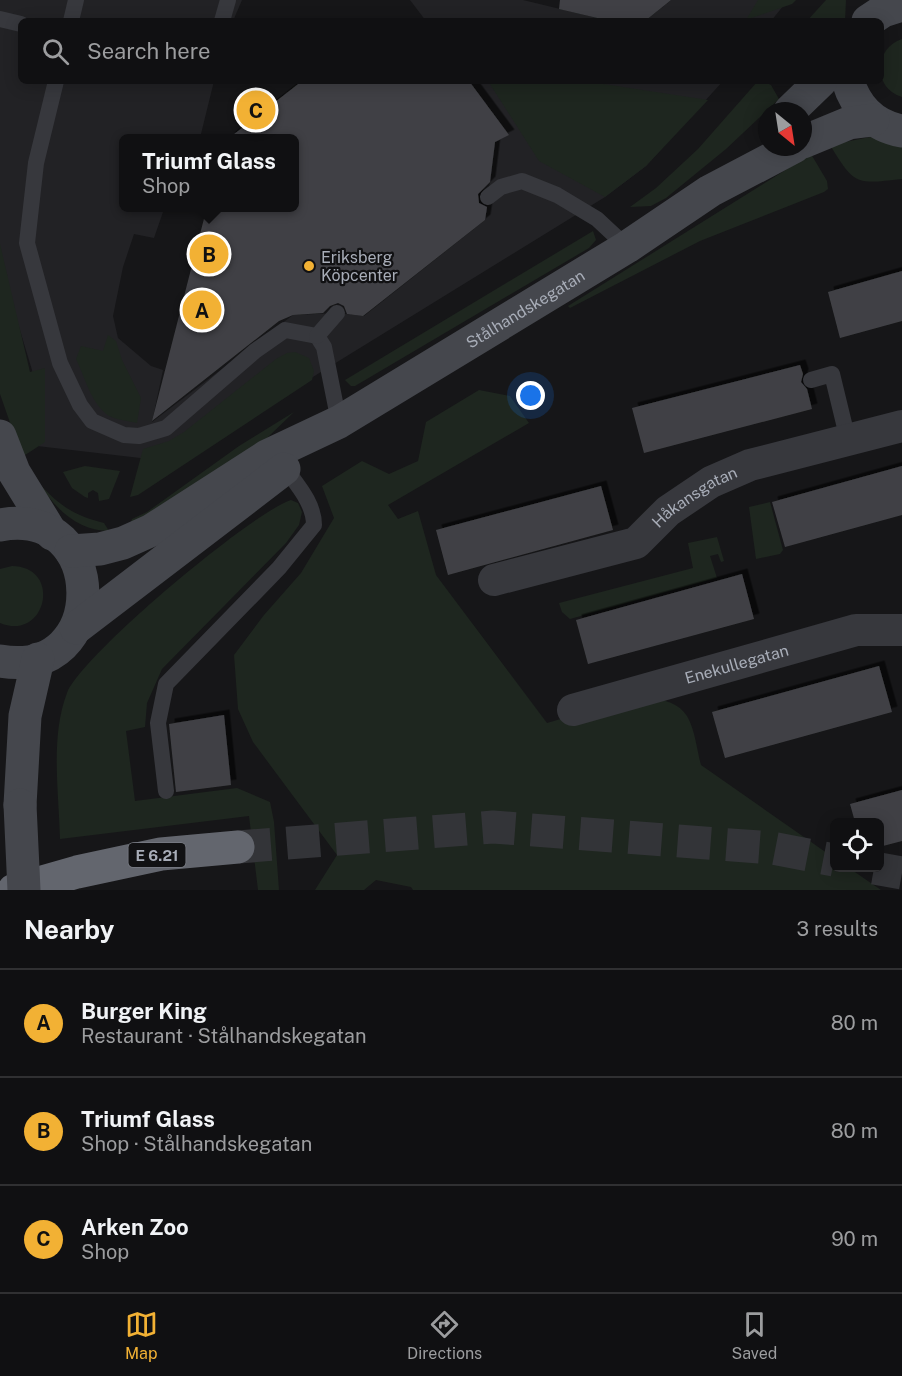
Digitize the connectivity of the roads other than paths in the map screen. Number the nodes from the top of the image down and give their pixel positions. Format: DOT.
graph roads {
  1 [pos="76,0"];
  2 [pos="228,0"];
  3 [pos="864,0"];
  4 [pos="902,5"];
  5 [pos="72,18"];
  6 [pos="223,18"];
  7 [pos="867,18"];
  8 [pos="872,18"];
  9 [pos="0,19"];
  10 [pos="18,23"];
  11 [pos="55,84"];
  12 [pos="818,84"];
  13 [pos="849,84"];
  14 [pos="799,102"];
  15 [pos="888,125"];
  16 [pos="812,138"];
  17 [pos="758,143"];
  18 [pos="777,156"];
  19 [pos="710,191"];
  20 [pos="488,197"];
  21 [pos="627,248"];
  22 [pos="337,313"];
  23 [pos="317,336"];
  24 [pos="812,380"];
  25 [pos="339,422"];
  26 [pos="902,426"];
  27 [pos="0,436"];
  28 [pos="848,440"];
  29 [pos="285,468"];
  30 [pos="0,525"];
  31 [pos="62,543"];
  32 [pos="494,580"];
  33 [pos="76,628"];
  34 [pos="902,630"];
  35 [pos="38,660"];
  36 [pos="0,662"];
  37 [pos="573,710"];
  38 [pos="0,724"];
  39 [pos="166,791"];
  40 [pos="20,805"];
  41 [pos="238,847"];
  42 [pos="77,872"];
  43 [pos="0,873"];
  44 [pos="14,890"];
  45 [pos="24,890"];
  1 -- 5 [label="lane"];
  2 -- 6 [label="lane"];
  3 -- 7 [label="street"];
  4 -- 8 [label="street"];
  9 -- 10 [label="lane"];
  11 -- 23 [label="lane"];
  12 -- 14 [label="street"];
  13 -- 15 [label="street"];
  15 -- 16 [label="street"];
  17 -- 19 [label="street, Stålhandskegatan"];
  18 -- 19 [label="street, Stålhandskegatan"];
  19 -- 21 [label="street, Stålhandskegatan"];
  20 -- 21 [label="lane"];
  21 -- 25 [label="street, Stålhandskegatan"];
  22 -- 23 [label="lane"];
  23 -- 25 [label="lane"];
  24 -- 28 [label="lane"];
  25 -- 29 [label="street, Stålhandskegatan"];
  25 -- 31 [label="street, Stålhandskegatan"];
  26 -- 28 [label="street, Håkansgatan"];
  27 -- 31 [label="street"];
  28 -- 32 [label="street, Håkansgatan"];
  29 -- 33 [label="street, Stålhandskegatan"];
  29 -- 39 [label="lane"];
  30 -- 31 [label="street"];
  31 -- 33 [label="street"];
  33 -- 35 [label="street, Stålhandskegatan"];
  34 -- 37 [label="street, Enekullegatan"];
  35 -- 36 [label="street"];
  35 -- 40 [label="street"];
  38 -- 40 [label="street"];
  40 -- 45 [label="street, bridge"];
  41 -- 42 [label="highway, E 6.21"];
  42 -- 43 [label="highway"];
  42 -- 44 [label="highway, E 6.21"];
}
